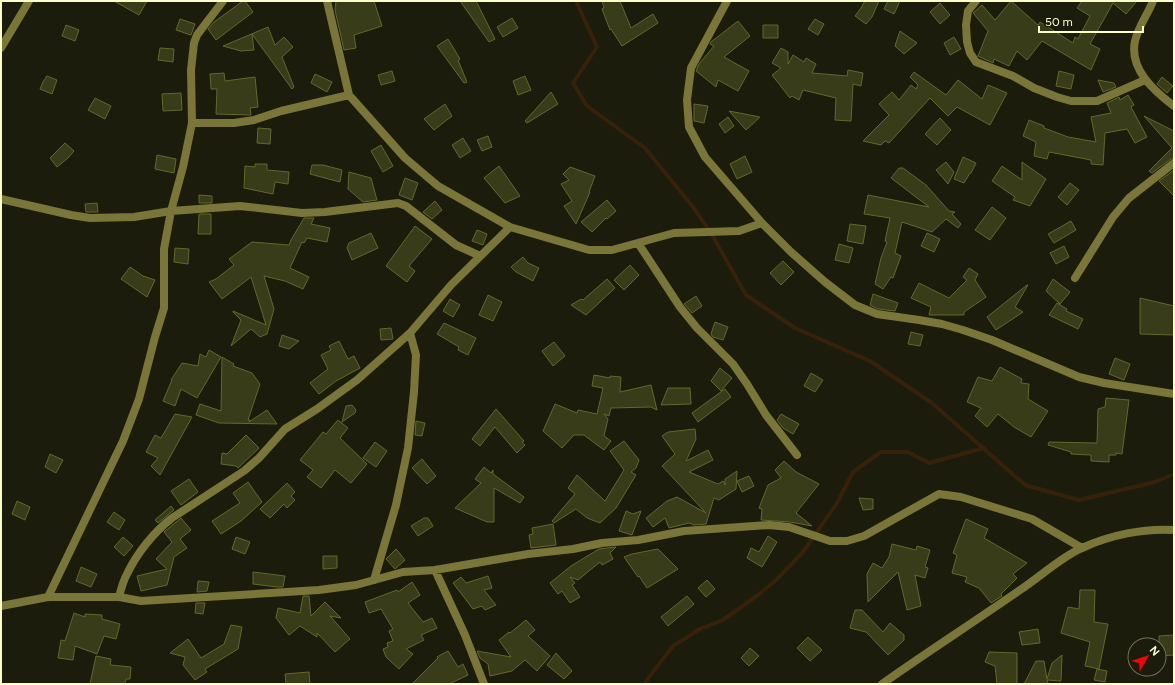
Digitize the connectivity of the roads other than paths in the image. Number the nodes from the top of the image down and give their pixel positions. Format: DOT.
graph roads {
  1 [pos="29,1"];
  2 [pos="223,1"];
  3 [pos="327,1"];
  4 [pos="727,1"];
  5 [pos="976,1"];
  6 [pos="1153,1"];
  7 [pos="1,48"];
  8 [pos="1145,80"];
  9 [pos="349,95"];
  10 [pos="1174,106"];
  11 [pos="192,123"];
  12 [pos="1174,163"];
  13 [pos="1,199"];
  14 [pos="171,211"];
  15 [pos="762,223"];
  16 [pos="510,227"];
  17 [pos="638,243"];
  18 [pos="480,256"];
  19 [pos="1075,278"];
  20 [pos="410,333"];
  21 [pos="1174,394"];
  22 [pos="797,455"];
  23 [pos="1174,530"];
  24 [pos="1082,548"];
  25 [pos="435,570"];
  26 [pos="374,580"];
  27 [pos="48,597"];
  28 [pos="119,597"];
  29 [pos="1,606"];
  30 [pos="484,684"];
  31 [pos="882,684"];
  1 -- 7 [label="street"];
  2 -- 11 [label="street"];
  3 -- 9 [label="street"];
  4 -- 15 [label="street"];
  5 -- 8 [label="street"];
  6 -- 8 [label="street"];
  8 -- 10 [label="street"];
  9 -- 11 [label="street"];
  9 -- 16 [label="street"];
  11 -- 14 [label="street"];
  12 -- 19 [label="street"];
  13 -- 14 [label="street"];
  14 -- 18 [label="street"];
  14 -- 27 [label="street"];
  15 -- 17 [label="street"];
  15 -- 21 [label="street"];
  16 -- 17 [label="street"];
  16 -- 18 [label="street"];
  17 -- 22 [label="street"];
  18 -- 20 [label="street"];
  20 -- 26 [label="street"];
  20 -- 28 [label="street"];
  23 -- 24 [label="street"];
  24 -- 25 [label="street"];
  24 -- 31 [label="street"];
  25 -- 26 [label="street"];
  25 -- 30 [label="street"];
  26 -- 28 [label="street"];
  27 -- 28 [label="street"];
  27 -- 29 [label="street"];
}
